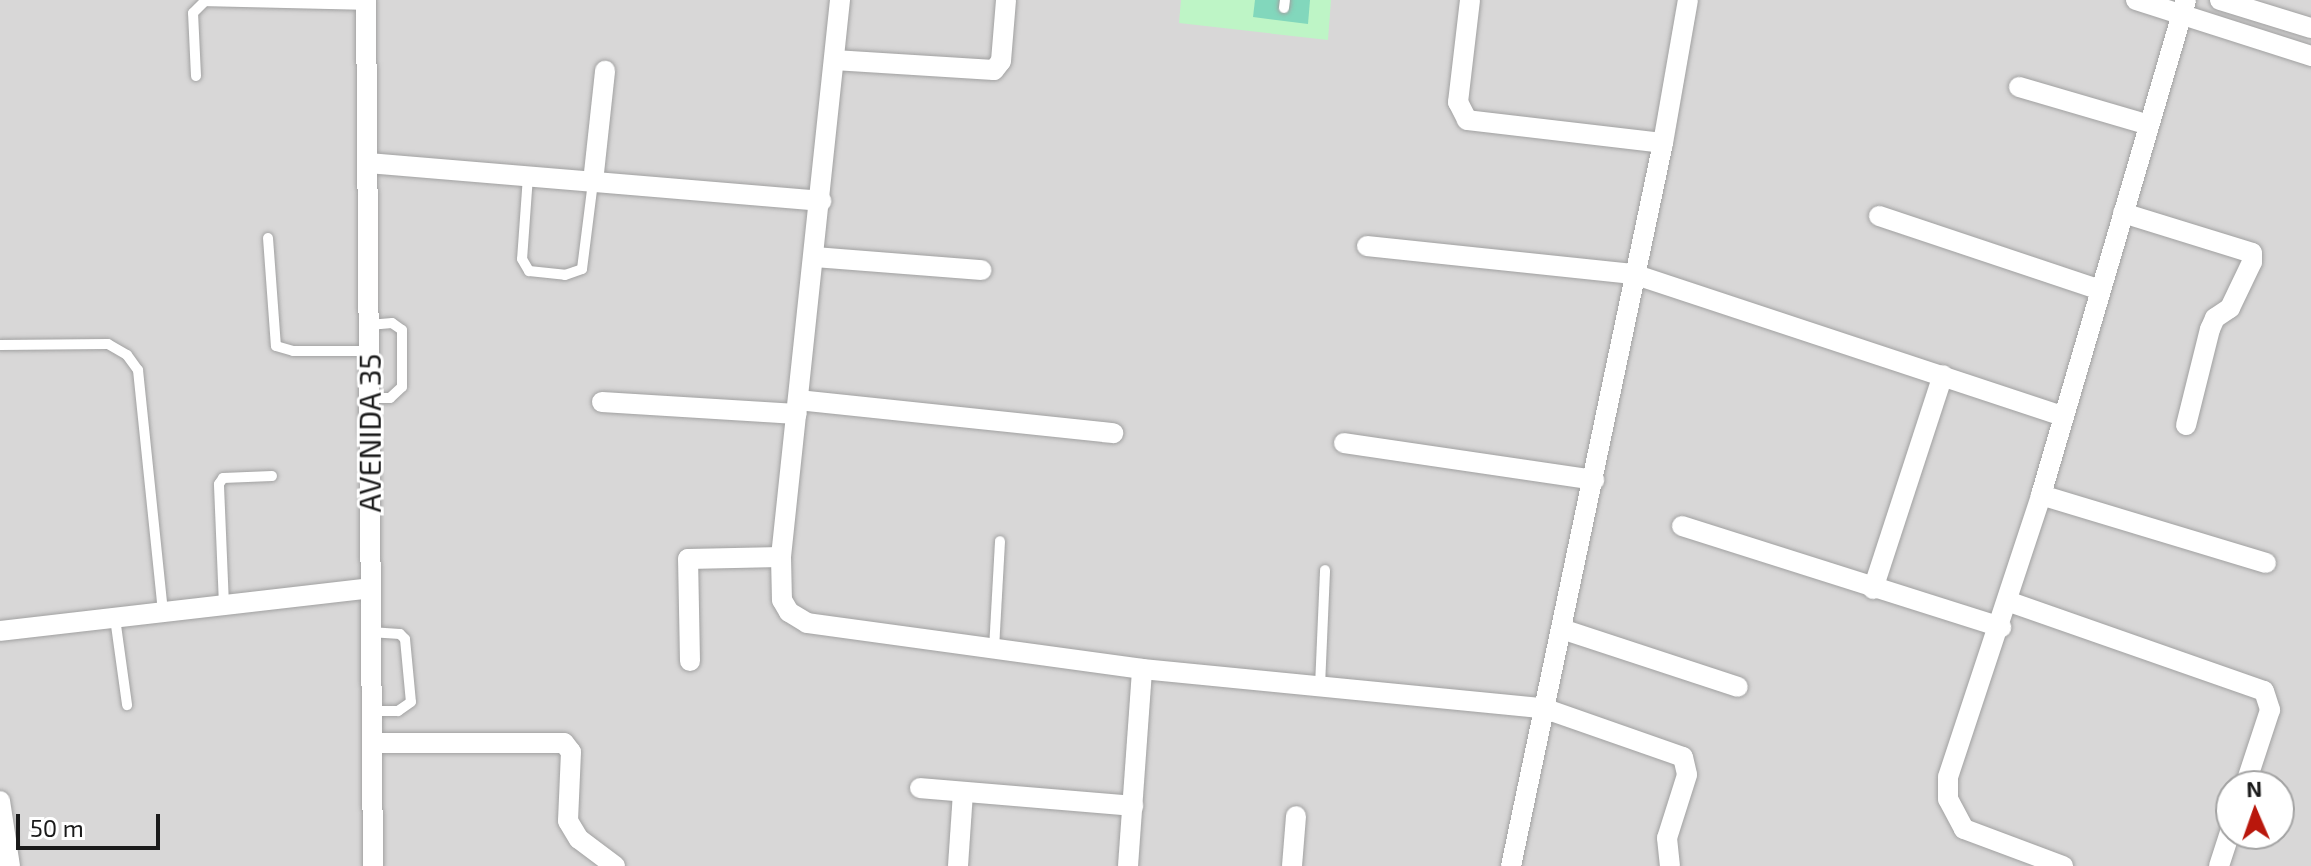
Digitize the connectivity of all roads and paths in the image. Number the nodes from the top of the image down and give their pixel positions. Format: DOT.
graph roads {
  1 [pos="840,0"];
  2 [pos="1006,0"];
  3 [pos="1470,0"];
  4 [pos="1688,0"];
  5 [pos="2136,0"];
  6 [pos="2220,0"];
  7 [pos="366,2"];
  8 [pos="2184,7"];
  9 [pos="2310,22"];
  10 [pos="2306,54"];
  11 [pos="834,60"];
  12 [pos="605,71"];
  13 [pos="196,76"];
  14 [pos="2019,87"];
  15 [pos="2149,125"];
  16 [pos="1663,143"];
  17 [pos="369,163"];
  18 [pos="528,176"];
  19 [pos="593,182"];
  20 [pos="821,201"];
  21 [pos="2123,213"];
  22 [pos="1879,216"];
  23 [pos="268,238"];
  24 [pos="1367,246"];
  25 [pos="815,257"];
  26 [pos="981,270"];
  27 [pos="1633,274"];
  28 [pos="2100,290"];
  29 [pos="369,325"];
  30 [pos="0,345"];
  31 [pos="369,351"];
  32 [pos="1943,375"];
  33 [pos="369,398"];
  34 [pos="602,402"];
  35 [pos="797,407"];
  36 [pos="2063,416"];
  37 [pos="2186,425"];
  38 [pos="1113,433"];
  39 [pos="1344,443"];
  40 [pos="272,476"];
  41 [pos="1594,480"];
  42 [pos="2041,495"];
  43 [pos="1682,526"];
  44 [pos="1000,541"];
  45 [pos="781,557"];
  46 [pos="2266,563"];
  47 [pos="1325,570"];
  48 [pos="369,588"];
  49 [pos="1873,589"];
  50 [pos="2007,601"];
  51 [pos="224,605"];
  52 [pos="163,612"];
  53 [pos="115,618"];
  54 [pos="2001,627"];
  55 [pos="1562,629"];
  56 [pos="0,631"];
  57 [pos="370,632"];
  58 [pos="994,649"];
  59 [pos="690,661"];
  60 [pos="1142,669"];
  61 [pos="1320,686"];
  62 [pos="1738,687"];
  63 [pos="127,705"];
  64 [pos="1543,708"];
  65 [pos="371,711"];
  66 [pos="372,743"];
  67 [pos="2250,770"];
  68 [pos="920,788"];
  69 [pos="963,792"];
  70 [pos="0,801"];
  71 [pos="1133,806"];
  72 [pos="1296,816"];
  73 [pos="10,866"];
  74 [pos="373,866"];
  75 [pos="615,866"];
  76 [pos="958,866"];
  77 [pos="1128,866"];
  78 [pos="1292,866"];
  79 [pos="1511,866"];
  80 [pos="1670,866"];
  81 [pos="2063,866"];
  1 -- 11 [label="street"];
  2 -- 11 [label="street"];
  3 -- 16 [label="street"];
  4 -- 16 [label="street"];
  5 -- 8 [label="street"];
  6 -- 9 [label="street"];
  7 -- 13 [label="lane"];
  7 -- 17 [label="street, AVENIDA 35"];
  8 -- 10 [label="street"];
  8 -- 15 [label="street"];
  9 -- 10 [label="street"];
  11 -- 20 [label="street"];
  12 -- 19 [label="street"];
  14 -- 15 [label="street"];
  15 -- 21 [label="street"];
  16 -- 27 [label="street"];
  17 -- 18 [label="street"];
  17 -- 29 [label="street, AVENIDA 35"];
  18 -- 19 [label="street"];
  18 -- 19 [label="lane"];
  19 -- 20 [label="street"];
  20 -- 25 [label="street"];
  21 -- 28 [label="street"];
  21 -- 37 [label="street"];
  22 -- 28 [label="street"];
  23 -- 31 [label="lane"];
  24 -- 27 [label="street"];
  25 -- 26 [label="street"];
  25 -- 35 [label="street"];
  27 -- 32 [label="street"];
  27 -- 41 [label="street"];
  28 -- 36 [label="street"];
  29 -- 31 [label="street, AVENIDA 35"];
  29 -- 33 [label="lane"];
  30 -- 52 [label="lane"];
  31 -- 33 [label="street, AVENIDA 35"];
  32 -- 36 [label="street"];
  32 -- 49 [label="street"];
  33 -- 48 [label="street, AVENIDA 35"];
  34 -- 35 [label="street"];
  35 -- 38 [label="street"];
  35 -- 45 [label="street"];
  36 -- 42 [label="street"];
  39 -- 41 [label="street"];
  40 -- 51 [label="lane"];
  41 -- 55 [label="street"];
  42 -- 46 [label="street"];
  42 -- 50 [label="street"];
  43 -- 49 [label="street"];
  44 -- 58 [label="lane"];
  45 -- 58 [label="street"];
  45 -- 59 [label="street"];
  47 -- 61 [label="lane"];
  48 -- 51 [label="street"];
  48 -- 57 [label="street, AVENIDA 35"];
  49 -- 54 [label="street"];
  50 -- 54 [label="street"];
  50 -- 67 [label="street"];
  51 -- 52 [label="street"];
  52 -- 53 [label="street"];
  53 -- 56 [label="street"];
  53 -- 63 [label="lane"];
  54 -- 81 [label="street"];
  55 -- 62 [label="street"];
  55 -- 64 [label="street"];
  57 -- 65 [label="street, AVENIDA 35"];
  57 -- 65 [label="lane"];
  58 -- 60 [label="street"];
  60 -- 61 [label="street"];
  60 -- 71 [label="street"];
  61 -- 64 [label="street"];
  64 -- 79 [label="street"];
  64 -- 80 [label="street"];
  65 -- 66 [label="street, AVENIDA 35"];
  66 -- 74 [label="street, AVENIDA 35"];
  66 -- 75 [label="street"];
  68 -- 69 [label="street"];
  69 -- 71 [label="street"];
  69 -- 76 [label="street"];
  70 -- 73 [label="street"];
  71 -- 77 [label="street"];
  72 -- 78 [label="street"];
}
